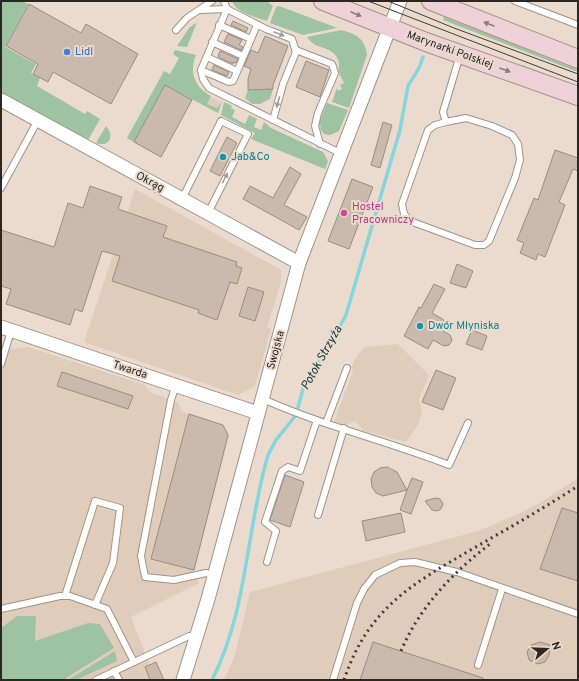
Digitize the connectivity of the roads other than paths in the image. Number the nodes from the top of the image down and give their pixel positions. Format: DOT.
graph roads {
  1 [pos="212,1"];
  2 [pos="224,1"];
  3 [pos="323,1"];
  4 [pos="400,1"];
  5 [pos="431,1"];
  6 [pos="515,1"];
  7 [pos="201,10"];
  8 [pos="227,10"];
  9 [pos="219,25"];
  10 [pos="257,25"];
  11 [pos="578,25"];
  12 [pos="389,28"];
  13 [pos="176,30"];
  14 [pos="251,39"];
  15 [pos="212,42"];
  16 [pos="296,50"];
  17 [pos="461,54"];
  18 [pos="243,56"];
  19 [pos="207,57"];
  20 [pos="578,59"];
  21 [pos="201,70"];
  22 [pos="237,71"];
  23 [pos="578,96"];
  24 [pos="1,100"];
  25 [pos="38,120"];
  26 [pos="273,120"];
  27 [pos="446,122"];
  28 [pos="320,144"];
  29 [pos="342,154"];
  30 [pos="4,177"];
  31 [pos="1,188"];
  32 [pos="182,199"];
  33 [pos="208,213"];
  34 [pos="299,263"];
  35 [pos="6,329"];
  36 [pos="1,364"];
  37 [pos="347,368"];
  38 [pos="176,386"];
  39 [pos="263,399"];
  40 [pos="258,413"];
  41 [pos="317,420"];
  42 [pos="326,423"];
  43 [pos="468,423"];
  44 [pos="344,428"];
  45 [pos="318,515"];
  46 [pos="267,562"];
  47 [pos="215,575"];
  48 [pos="502,589"];
  49 [pos="65,596"];
  50 [pos="95,605"];
  51 [pos="1,609"];
  52 [pos="578,614"];
  53 [pos="196,637"];
  54 [pos="134,662"];
  55 [pos="478,665"];
  56 [pos="114,671"];
  57 [pos="96,680"];
  58 [pos="119,680"];
  59 [pos="183,680"];
  60 [pos="333,680"];
  1 -- 7 [label="lane"];
  2 -- 8 [label="lane"];
  3 -- 12 [label="main road, Marynarki Polskiej, one-way"];
  4 -- 12 [label="street, Swojska"];
  20 -- 5 [label="main road, one-way"];
  6 -- 11 [label="lane"];
  7 -- 8 [label="lane"];
  7 -- 13 [label="lane"];
  8 -- 9 [label="lane"];
  8 -- 10 [label="lane"];
  9 -- 14 [label="lane"];
  9 -- 15 [label="lane"];
  10 -- 14 [label="lane"];
  10 -- 16 [label="lane, one-way"];
  12 -- 17 [label="main road, Marynarki Polskiej"];
  12 -- 29 [label="street, Swojska"];
  14 -- 18 [label="lane"];
  15 -- 18 [label="lane"];
  15 -- 19 [label="lane"];
  16 -- 26 [label="lane, one-way"];
  16 -- 28 [label="lane"];
  17 -- 23 [label="main road, Marynarki Polskiej, one-way"];
  17 -- 27 [label="lane"];
  18 -- 22 [label="lane"];
  19 -- 21 [label="lane"];
  19 -- 22 [label="lane"];
  21 -- 22 [label="lane"];
  21 -- 26 [label="lane"];
  24 -- 25 [label="street, Okrąg"];
  25 -- 30 [label="lane"];
  25 -- 32 [label="street, Okrąg"];
  26 -- 28 [label="lane"];
  27 -- 27 [label="lane"];
  28 -- 29 [label="lane"];
  29 -- 34 [label="street, Swojska"];
  30 -- 31 [label="lane"];
  32 -- 33 [label="street, Okrąg"];
  33 -- 32 [label="lane, one-way"];
  33 -- 34 [label="street, Okrąg"];
  34 -- 39 [label="street, Swojska"];
  35 -- 36 [label="lane"];
  35 -- 38 [label="street, Twarda"];
  37 -- 42 [label="lane"];
  38 -- 40 [label="street, Twarda"];
  38 -- 47 [label="lane"];
  39 -- 40 [label="street, Swojska"];
  39 -- 41 [label="lane"];
  40 -- 47 [label="street, Swojska"];
  41 -- 42 [label="lane"];
  41 -- 46 [label="lane"];
  42 -- 44 [label="lane"];
  43 -- 44 [label="lane"];
  44 -- 45 [label="lane"];
  47 -- 53 [label="street, Swojska"];
  48 -- 52 [label="lane"];
  48 -- 55 [label="lane"];
  48 -- 60 [label="lane"];
  49 -- 50 [label="lane"];
  49 -- 50 [label="lane"];
  49 -- 51 [label="lane"];
  50 -- 54 [label="lane"];
  53 -- 54 [label="lane"];
  53 -- 59 [label="street, Swojska"];
  54 -- 56 [label="lane"];
  56 -- 57 [label="lane"];
  56 -- 58 [label="lane"];
}
